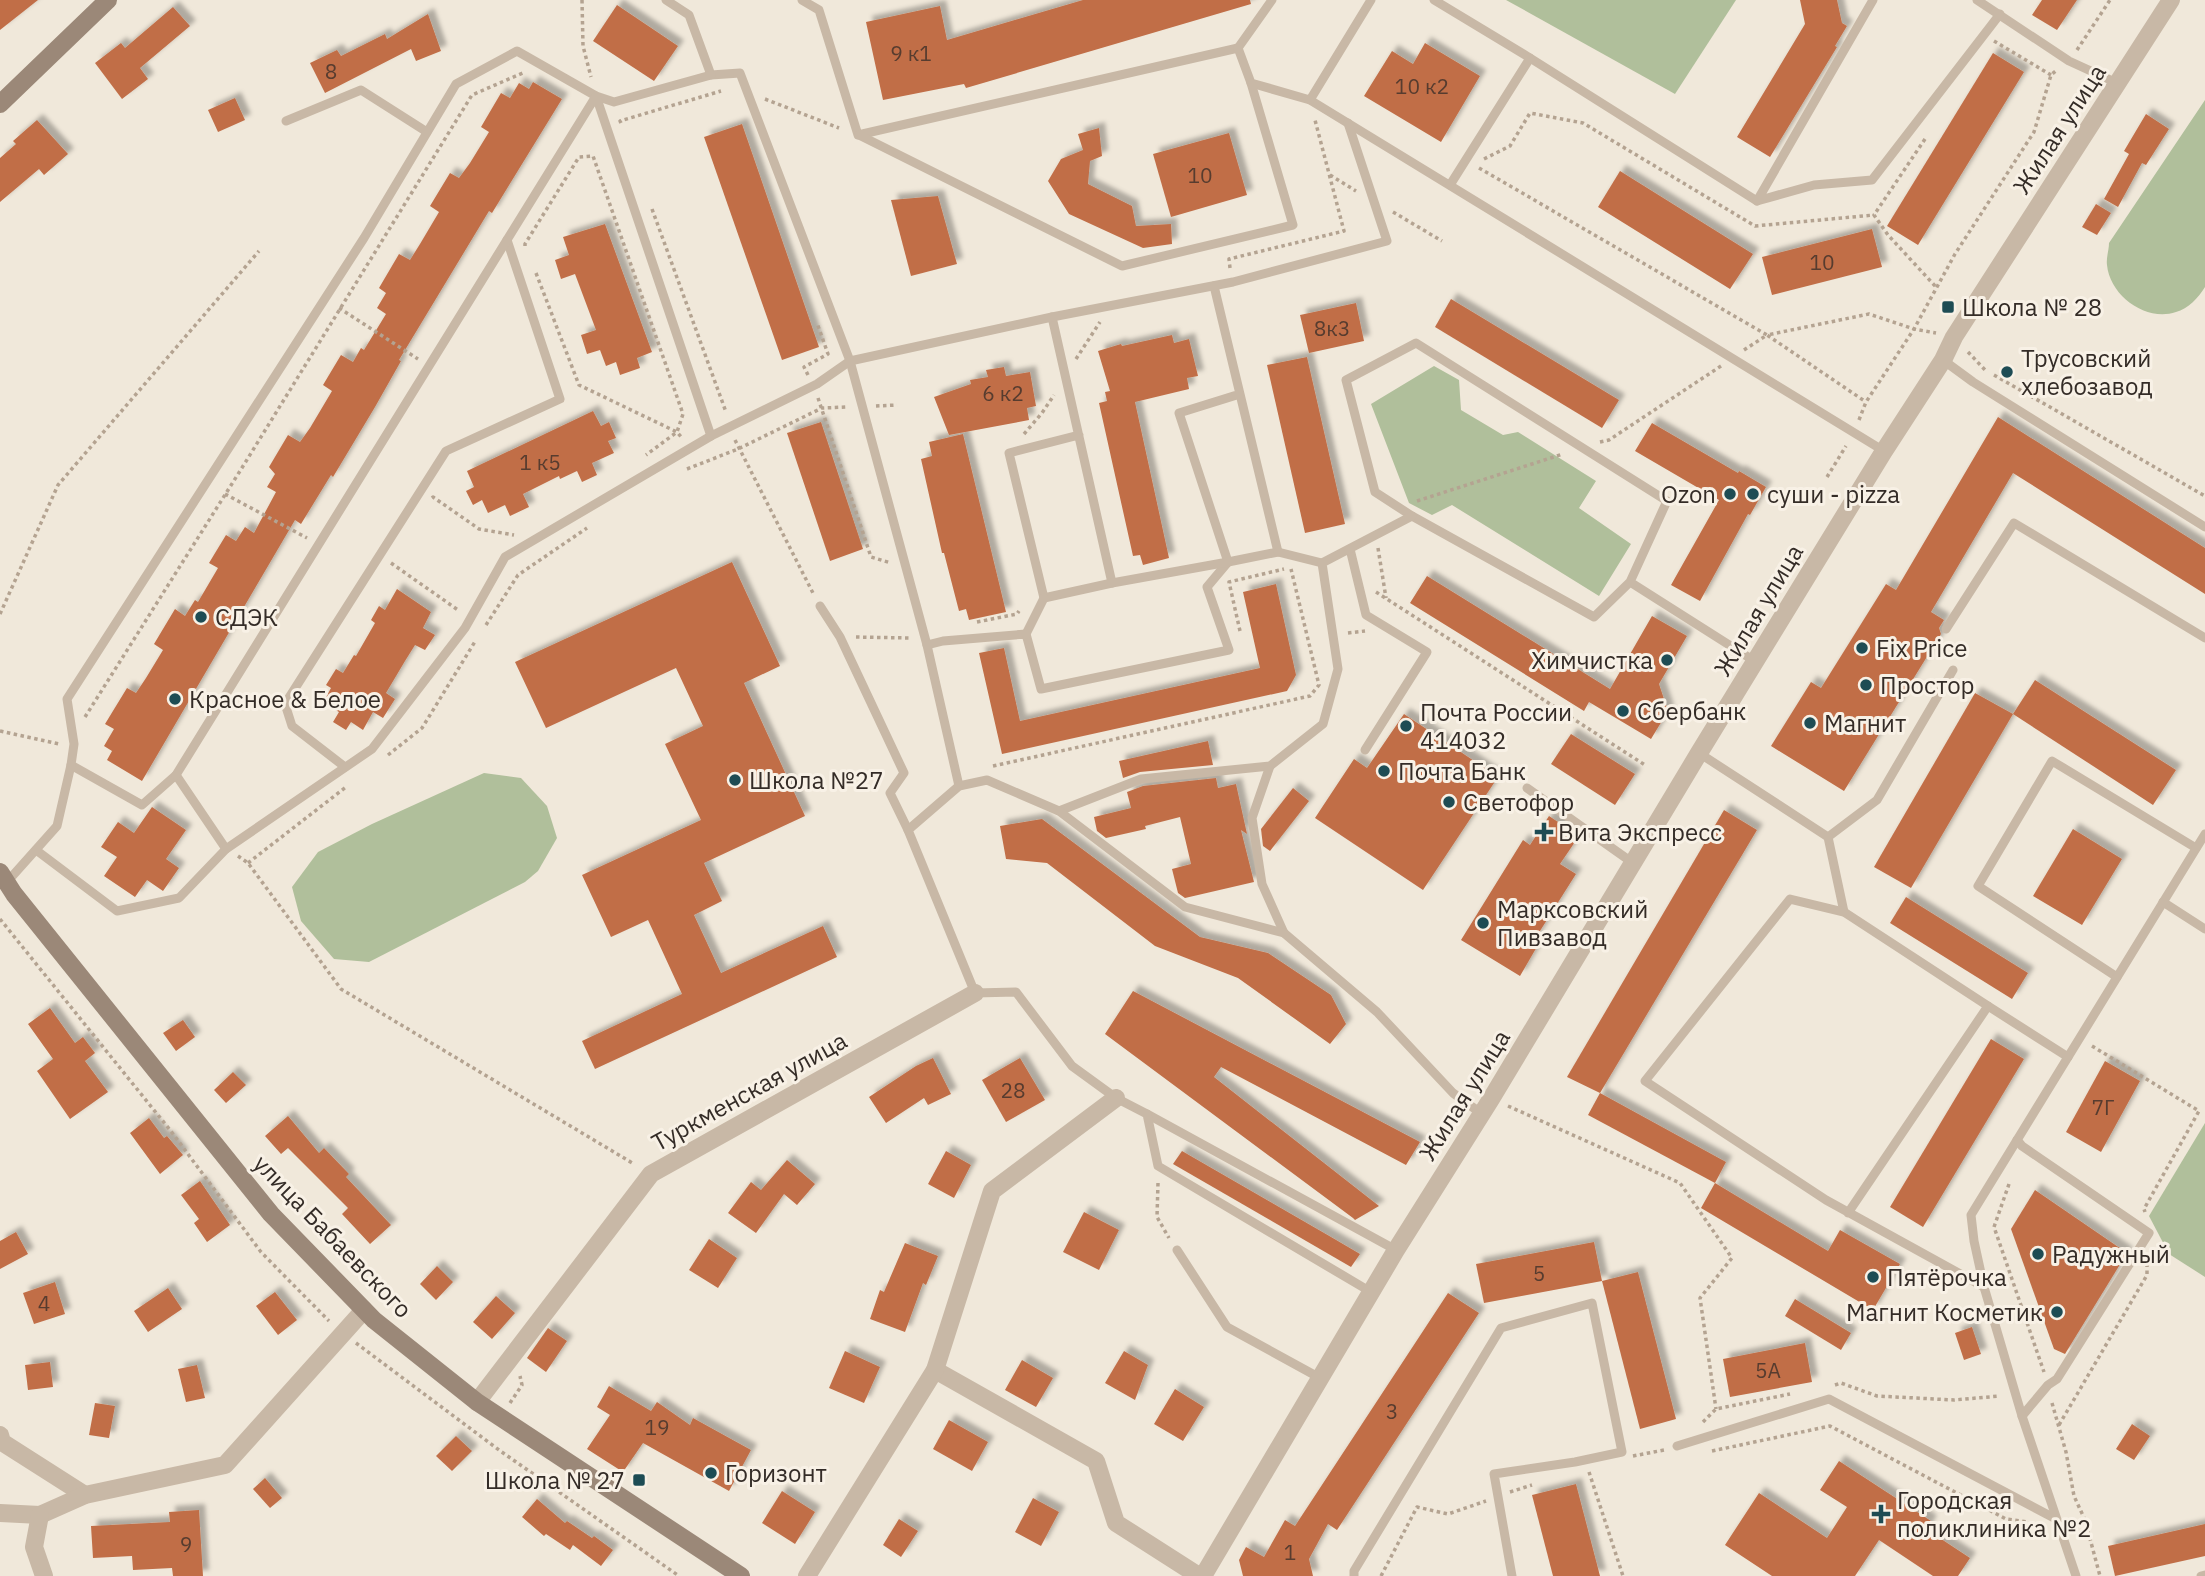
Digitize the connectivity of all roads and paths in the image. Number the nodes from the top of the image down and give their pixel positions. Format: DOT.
graph roads {
  1 [pos="108,0"];
  2 [pos="582,0"];
  3 [pos="666,0"];
  4 [pos="802,0"];
  5 [pos="825,0"];
  6 [pos="1272,0"];
  7 [pos="1371,0"];
  8 [pos="1434,0"];
  9 [pos="1873,0"];
  10 [pos="1977,0"];
  11 [pos="2109,0"];
  12 [pos="2171,0"];
  13 [pos="819,10"];
  14 [pos="2000,14"];
  15 [pos="1991,39"];
  16 [pos="1238,48"];
  17 [pos="1530,58"];
  18 [pos="2069,61"];
  19 [pos="531,70"];
  20 [pos="711,75"];
  21 [pos="2051,75"];
  22 [pos="1251,83"];
  23 [pos="2117,83"];
  24 [pos="747,92"];
  25 [pos="596,96"];
  26 [pos="1310,100"];
  27 [pos="0,104"];
  28 [pos="286,121"];
  29 [pos="1348,123"];
  30 [pos="427,132"];
  31 [pos="858,135"];
  32 [pos="1926,138"];
  33 [pos="1450,185"];
  34 [pos="1757,201"];
  35 [pos="1874,215"];
  36 [pos="507,240"];
  37 [pos="259,251"];
  38 [pos="530,257"];
  39 [pos="534,270"];
  40 [pos="1233,282"];
  41 [pos="1214,286"];
  42 [pos="1936,287"];
  43 [pos="325,299"];
  44 [pos="340,309"];
  45 [pos="1052,317"];
  46 [pos="1914,329"];
  47 [pos="1767,335"];
  48 [pos="1943,360"];
  49 [pos="850,361"];
  50 [pos="429,366"];
  51 [pos="1987,372"];
  52 [pos="1685,390"];
  53 [pos="1240,394"];
  54 [pos="1866,402"];
  55 [pos="822,408"];
  56 [pos="677,432"];
  57 [pos="1854,432"];
  58 [pos="1079,435"];
  59 [pos="711,436"];
  60 [pos="1583,448"];
  61 [pos="1884,451"];
  62 [pos="645,456"];
  63 [pos="681,471"];
  64 [pos="1827,477"];
  65 [pos="205,481"];
  66 [pos="225,494"];
  67 [pos="2205,496"];
  68 [pos="426,508"];
  69 [pos="1401,509"];
  70 [pos="1412,516"];
  71 [pos="594,523"];
  72 [pos="2205,527"];
  73 [pos="1376,534"];
  74 [pos="517,536"];
  75 [pos="318,545"];
  76 [pos="1349,549"];
  77 [pos="1278,552"];
  78 [pos="1228,562"];
  79 [pos="391,563"];
  80 [pos="1322,563"];
  81 [pos="1630,582"];
  82 [pos="1112,583"];
  83 [pos="1358,583"];
  84 [pos="1043,594"];
  85 [pos="1386,598"];
  86 [pos="820,606"];
  87 [pos="459,612"];
  88 [pos="0,614"];
  89 [pos="966,624"];
  90 [pos="486,625"];
  91 [pos="1947,629"];
  92 [pos="1241,633"];
  93 [pos="1026,634"];
  94 [pos="479,636"];
  95 [pos="840,637"];
  96 [pos="909,638"];
  97 [pos="2205,638"];
  98 [pos="927,645"];
  99 [pos="1756,662"];
  100 [pos="1953,670"];
  101 [pos="85,717"];
  102 [pos="0,731"];
  103 [pos="74,744"];
  104 [pos="1365,750"];
  105 [pos="1699,753"];
  106 [pos="379,762"];
  107 [pos="71,765"];
  108 [pos="1645,765"];
  109 [pos="1270,766"];
  110 [pos="345,767"];
  111 [pos="984,768"];
  112 [pos="176,775"];
  113 [pos="959,786"];
  114 [pos="346,787"];
  115 [pos="1527,788"];
  116 [pos="1059,811"];
  117 [pos="908,830"];
  118 [pos="2205,834"];
  119 [pos="1828,837"];
  120 [pos="2196,848"];
  121 [pos="36,849"];
  122 [pos="226,849"];
  123 [pos="248,863"];
  124 [pos="1633,863"];
  125 [pos="4,877"];
  126 [pos="2163,902"];
  127 [pos="1844,912"];
  128 [pos="2205,929"];
  129 [pos="1284,933"];
  130 [pos="2117,977"];
  131 [pos="975,993"];
  132 [pos="1988,1006"];
  133 [pos="2086,1043"];
  134 [pos="2068,1056"];
  135 [pos="1116,1098"];
  136 [pos="1487,1107"];
  137 [pos="1147,1114"];
  138 [pos="2017,1140"];
  139 [pos="1158,1166"];
  140 [pos="651,1174"];
  141 [pos="2010,1181"];
  142 [pos="1848,1213"];
  143 [pos="2149,1233"];
  144 [pos="1177,1250"];
  145 [pos="1396,1250"];
  146 [pos="1984,1287"];
  147 [pos="1371,1292"];
  148 [pos="364,1310"];
  149 [pos="516,1352"];
  150 [pos="934,1370"];
  151 [pos="1320,1378"];
  152 [pos="2048,1385"];
  153 [pos="477,1402"];
  154 [pos="1716,1409"];
  155 [pos="2022,1416"];
  156 [pos="501,1418"];
  157 [pos="2059,1425"];
  158 [pos="0,1435"];
  159 [pos="1677,1446"];
  160 [pos="85,1495"];
  161 [pos="0,1513"];
  162 [pos="40,1515"];
  163 [pos="2058,1523"];
  164 [pos="44,1576"];
  165 [pos="741,1576"];
  166 [pos="807,1576"];
  167 [pos="1201,1576"];
  168 [pos="1354,1576"];
  169 [pos="1512,1576"];
  170 [pos="2076,1576"];
  171 [pos="2100,1576"];
  1 -- 27 [label="main road"];
  2 -- 25 [label="path"];
  3 -- 20 [label="lane"];
  4 -- 13 [label="lane"];
  5 -- 13 [label="lane"];
  6 -- 16 [label="lane"];
  7 -- 26 [label="lane"];
  8 -- 17 [label="lane"];
  9 -- 34 [label="lane"];
  10 -- 14 [label="lane"];
  11 -- 18 [label="path"];
  12 -- 23 [label="street, Жилая улица"];
  13 -- 31 [label="lane"];
  14 -- 18 [label="lane"];
  14 -- 34 [label="lane"];
  15 -- 21 [label="path"];
  16 -- 22 [label="lane"];
  16 -- 31 [label="lane"];
  17 -- 33 [label="lane"];
  17 -- 34 [label="lane"];
  18 -- 21 [label="path"];
  18 -- 23 [label="lane"];
  19 -- 44 [label="path"];
  20 -- 24 [label="lane"];
  20 -- 25 [label="lane"];
  21 -- 42 [label="path"];
  22 -- 26 [label="lane"];
  22 -- 31 [label="lane"];
  23 -- 48 [label="street, Жилая улица"];
  24 -- 31 [label="path"];
  24 -- 49 [label="lane"];
  25 -- 30 [label="lane"];
  25 -- 36 [label="lane"];
  25 -- 59 [label="lane"];
  26 -- 29 [label="lane"];
  26 -- 40 [label="path"];
  28 -- 30 [label="lane"];
  29 -- 33 [label="lane"];
  29 -- 40 [label="lane"];
  30 -- 43 [label="lane"];
  32 -- 35 [label="path"];
  33 -- 57 [label="lane"];
  35 -- 42 [label="path"];
  35 -- 47 [label="path"];
  36 -- 50 [label="lane"];
  36 -- 110 [label="lane"];
  37 -- 88 [label="path"];
  38 -- 56 [label="path"];
  39 -- 56 [label="path"];
  40 -- 41 [label="lane"];
  41 -- 45 [label="lane"];
  41 -- 53 [label="lane"];
  42 -- 46 [label="path"];
  43 -- 44 [label="path"];
  43 -- 65 [label="lane"];
  44 -- 50 [label="path"];
  44 -- 66 [label="path"];
  45 -- 49 [label="lane"];
  45 -- 58 [label="lane"];
  46 -- 47 [label="path"];
  46 -- 54 [label="path"];
  47 -- 54 [label="path"];
  48 -- 61 [label="street, Жилая улица"];
  48 -- 72 [label="lane"];
  49 -- 59 [label="lane"];
  49 -- 98 [label="lane"];
  50 -- 75 [label="lane"];
  51 -- 67 [label="path"];
  52 -- 60 [label="path"];
  53 -- 77 [label="lane"];
  53 -- 78 [label="lane"];
  54 -- 57 [label="path"];
  55 -- 63 [label="path"];
  56 -- 62 [label="path"];
  57 -- 61 [label="lane"];
  57 -- 64 [label="path"];
  58 -- 82 [label="lane"];
  58 -- 84 [label="lane"];
  59 -- 110 [label="lane"];
  60 -- 69 [label="path"];
  60 -- 69 [label="lane"];
  60 -- 81 [label="lane"];
  61 -- 99 [label="street, Жилая улица"];
  65 -- 66 [label="path"];
  65 -- 103 [label="lane"];
  66 -- 75 [label="path"];
  66 -- 101 [label="path"];
  68 -- 74 [label="path"];
  69 -- 70 [label="lane"];
  70 -- 73 [label="lane"];
  70 -- 81 [label="lane"];
  71 -- 90 [label="path"];
  73 -- 76 [label="lane"];
  73 -- 85 [label="path"];
  75 -- 112 [label="lane"];
  76 -- 80 [label="lane"];
  76 -- 83 [label="lane"];
  77 -- 78 [label="lane"];
  77 -- 80 [label="lane"];
  78 -- 82 [label="lane"];
  78 -- 93 [label="lane"];
  79 -- 87 [label="path"];
  80 -- 109 [label="lane"];
  81 -- 99 [label="lane"];
  82 -- 84 [label="lane"];
  83 -- 85 [label="path"];
  83 -- 104 [label="lane"];
  84 -- 89 [label="path"];
  84 -- 93 [label="lane"];
  85 -- 108 [label="path"];
  86 -- 95 [label="lane"];
  91 -- 97 [label="lane"];
  92 -- 111 [label="path"];
  93 -- 98 [label="lane"];
  94 -- 106 [label="path"];
  95 -- 96 [label="path"];
  95 -- 117 [label="lane"];
  98 -- 113 [label="lane"];
  99 -- 105 [label="street, Жилая улица"];
  100 -- 119 [label="lane"];
  102 -- 103 [label="path"];
  103 -- 107 [label="lane"];
  105 -- 119 [label="lane"];
  105 -- 124 [label="street, Жилая улица"];
  107 -- 112 [label="lane"];
  107 -- 121 [label="lane"];
  109 -- 116 [label="lane"];
  109 -- 129 [label="lane"];
  110 -- 122 [label="lane"];
  112 -- 122 [label="lane"];
  113 -- 116 [label="lane"];
  113 -- 117 [label="lane"];
  114 -- 123 [label="path"];
  115 -- 124 [label="lane"];
  116 -- 129 [label="lane"];
  117 -- 131 [label="lane"];
  118 -- 120 [label="lane"];
  119 -- 127 [label="lane"];
  120 -- 126 [label="lane"];
  120 -- 130 [label="lane"];
  121 -- 122 [label="lane"];
  121 -- 125 [label="lane"];
  122 -- 123 [label="path"];
  123 -- 140 [label="path"];
  124 -- 136 [label="street, Жилая улица"];
  125 -- 148 [label="main road, улица Бабаевского"];
  126 -- 128 [label="lane"];
  126 -- 130 [label="lane"];
  127 -- 132 [label="lane"];
  127 -- 142 [label="lane"];
  129 -- 136 [label="lane"];
  130 -- 134 [label="lane"];
  131 -- 135 [label="lane"];
  131 -- 140 [label="street, Туркменская улица"];
  132 -- 134 [label="lane"];
  132 -- 142 [label="lane"];
  133 -- 143 [label="path"];
  134 -- 138 [label="lane"];
  135 -- 137 [label="lane"];
  135 -- 150 [label="street"];
  136 -- 145 [label="street, Жилая улица"];
  136 -- 154 [label="path"];
  137 -- 139 [label="lane"];
  137 -- 145 [label="lane"];
  138 -- 143 [label="lane"];
  138 -- 146 [label="lane"];
  139 -- 144 [label="path"];
  139 -- 147 [label="lane"];
  140 -- 149 [label="street, Туркменская улица"];
  141 -- 152 [label="path"];
  142 -- 146 [label="lane"];
  143 -- 152 [label="lane"];
  143 -- 157 [label="path"];
  144 -- 151 [label="lane"];
  145 -- 147 [label="street, Жилая улица"];
  146 -- 155 [label="lane"];
  147 -- 151 [label="street, Жилая улица"];
  148 -- 153 [label="main road, улица Бабаевского"];
  148 -- 160 [label="street"];
  149 -- 153 [label="street, Туркменская улица"];
  149 -- 156 [label="path"];
  150 -- 166 [label="street"];
  150 -- 167 [label="street"];
  151 -- 167 [label="street, Жилая улица"];
  152 -- 155 [label="lane"];
  152 -- 157 [label="path"];
  153 -- 156 [label="main road, улица Бабаевского"];
  155 -- 163 [label="lane"];
  156 -- 165 [label="main road, улица Бабаевского"];
  157 -- 171 [label="path"];
  158 -- 160 [label="street"];
  159 -- 163 [label="path"];
  159 -- 163 [label="lane"];
  160 -- 162 [label="street"];
  161 -- 162 [label="street"];
  162 -- 164 [label="street"];
  163 -- 170 [label="lane"];
  168 -- 169 [label="lane"];
}
